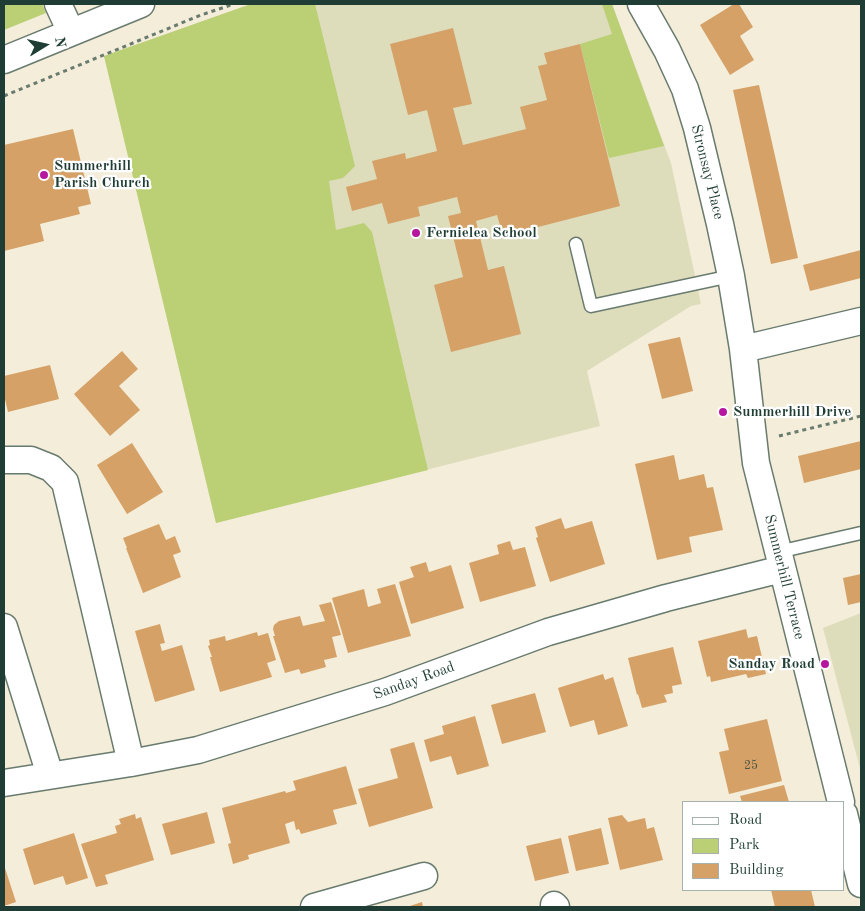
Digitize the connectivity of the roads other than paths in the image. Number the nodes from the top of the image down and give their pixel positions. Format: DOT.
graph roads {
  1 [pos="58,4"];
  2 [pos="141,4"];
  3 [pos="641,4"];
  4 [pos="71,32"];
  5 [pos="4,60"];
  6 [pos="576,244"];
  7 [pos="731,276"];
  8 [pos="861,321"];
  9 [pos="743,349"];
  10 [pos="4,460"];
  11 [pos="861,533"];
  12 [pos="780,560"];
  13 [pos="4,627"];
  14 [pos="131,763"];
  15 [pos="50,775"];
  16 [pos="4,783"];
  17 [pos="841,801"];
  18 [pos="845,818"];
  19 [pos="424,876"];
  20 [pos="861,884"];
  21 [pos="360,901"];
  22 [pos="314,907"];
  1 -- 4 [label="street"];
  2 -- 4 [label="street"];
  3 -- 7 [label="street, Stronsay Place"];
  4 -- 5 [label="street"];
  6 -- 7 [label="lane"];
  7 -- 9 [label="street, Stronsay Place"];
  8 -- 9 [label="street"];
  9 -- 12 [label="street, Summerhill Terrace"];
  10 -- 14 [label="street"];
  11 -- 12 [label="lane"];
  12 -- 14 [label="street, Sanday Road"];
  12 -- 17 [label="street, Summerhill Terrace"];
  13 -- 15 [label="street"];
  14 -- 15 [label="street, Sanday Road"];
  15 -- 16 [label="street, Sanday Road"];
  18 -- 20 [label="street"];
  19 -- 21 [label="street"];
  21 -- 22 [label="street"];
}
